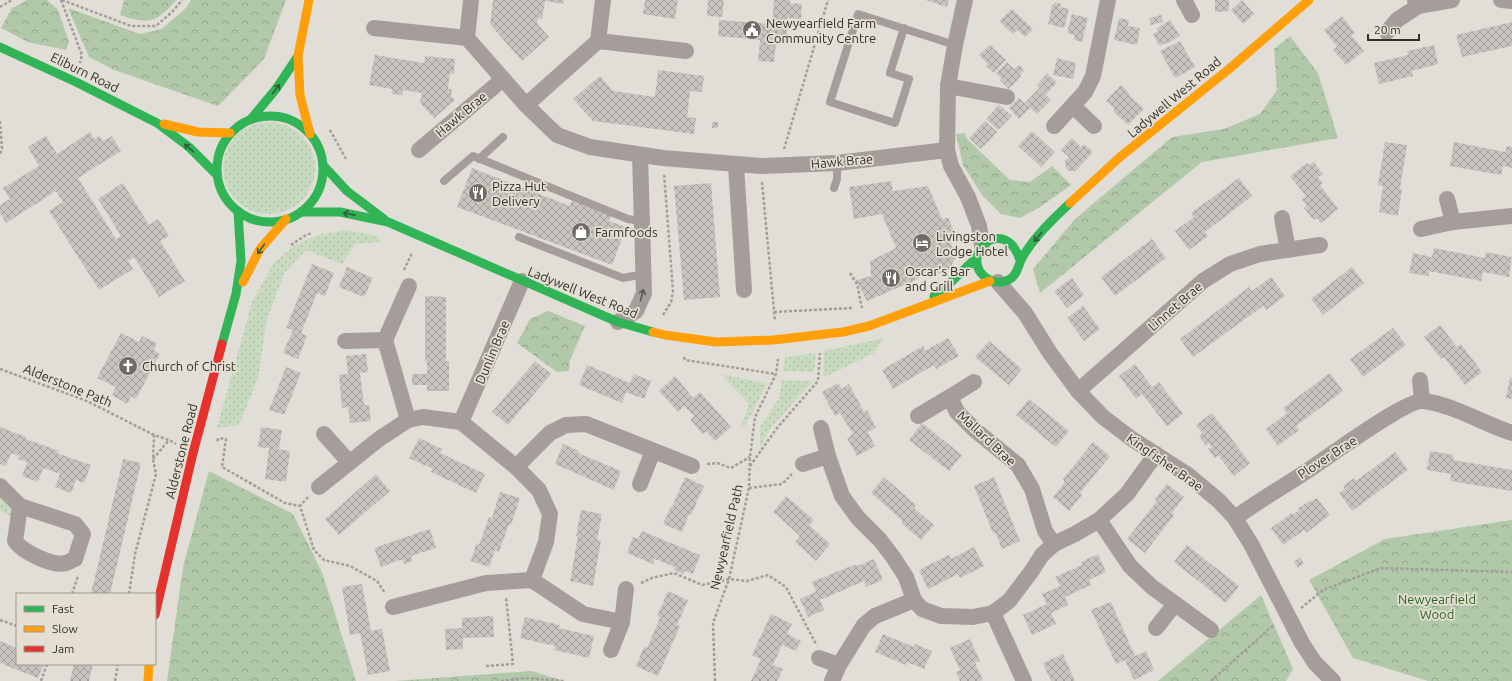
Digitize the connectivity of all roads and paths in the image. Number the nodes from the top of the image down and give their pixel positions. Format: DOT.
graph roads {
  1 [pos="12,0"];
  2 [pos="62,0"];
  3 [pos="182,0"];
  4 [pos="309,0"];
  5 [pos="471,0"];
  6 [pos="604,0"];
  7 [pos="828,0"];
  8 [pos="965,0"];
  9 [pos="1108,0"];
  10 [pos="1184,0"];
  11 [pos="1309,0"];
  12 [pos="1452,0"];
  13 [pos="1501,0"];
  14 [pos="1512,1"];
  15 [pos="1416,3"];
  16 [pos="0,7"];
  17 [pos="1192,15"];
  18 [pos="374,28"];
  19 [pos="904,28"];
  20 [pos="1387,32"];
  21 [pos="467,38"];
  22 [pos="598,41"];
  23 [pos="955,45"];
  24 [pos="0,47"];
  25 [pos="686,51"];
  26 [pos="298,56"];
  27 [pos="503,79"];
  28 [pos="76,82"];
  29 [pos="948,86"];
  30 [pos="1007,97"];
  31 [pos="526,105"];
  32 [pos="1073,106"];
  33 [pos="251,119"];
  34 [pos="0,121"];
  35 [pos="157,123"];
  36 [pos="1054,126"];
  37 [pos="1094,126"];
  38 [pos="329,129"];
  39 [pos="230,133"];
  40 [pos="310,134"];
  41 [pos="503,137"];
  42 [pos="419,150"];
  43 [pos="946,150"];
  44 [pos="0,155"];
  45 [pos="640,155"];
  46 [pos="663,158"];
  47 [pos="479,159"];
  48 [pos="346,160"];
  49 [pos="837,163"];
  50 [pos="323,165"];
  51 [pos="736,165"];
  52 [pos="761,166"];
  53 [pos="779,166"];
  54 [pos="217,175"];
  55 [pos="444,181"];
  56 [pos="834,188"];
  57 [pos="968,197"];
  58 [pos="1447,199"];
  59 [pos="238,211"];
  60 [pos="301,212"];
  61 [pos="1057,214"];
  62 [pos="1512,216"];
  63 [pos="1282,218"];
  64 [pos="286,219"];
  65 [pos="642,220"];
  66 [pos="388,222"];
  67 [pos="1453,222"];
  68 [pos="1031,228"];
  69 [pos="1421,229"];
  70 [pos="317,231"];
  71 [pos="420,237"];
  72 [pos="519,237"];
  73 [pos="1006,238"];
  74 [pos="1320,245"];
  75 [pos="287,248"];
  76 [pos="1288,250"];
  77 [pos="979,252"];
  78 [pos="1020,260"];
  79 [pos="850,273"];
  80 [pos="644,274"];
  81 [pos="1015,275"];
  82 [pos="994,281"];
  83 [pos="522,282"];
  84 [pos="409,286"];
  85 [pos="744,290"];
  86 [pos="236,294"];
  87 [pos="862,308"];
  88 [pos="919,308"];
  89 [pos="774,312"];
  90 [pos="1024,313"];
  91 [pos="618,322"];
  92 [pos="775,322"];
  93 [pos="869,326"];
  94 [pos="822,334"];
  95 [pos="664,335"];
  96 [pos="385,340"];
  97 [pos="345,341"];
  98 [pos="779,354"];
  99 [pos="0,369"];
  100 [pos="1420,380"];
  101 [pos="974,382"];
  102 [pos="1078,391"];
  103 [pos="950,397"];
  104 [pos="1422,401"];
  105 [pos="918,416"];
  106 [pos="408,420"];
  107 [pos="462,422"];
  108 [pos="821,428"];
  109 [pos="324,434"];
  110 [pos="1512,434"];
  111 [pos="154,435"];
  112 [pos="215,445"];
  113 [pos="653,450"];
  114 [pos="1156,454"];
  115 [pos="828,456"];
  116 [pos="750,457"];
  117 [pos="153,459"];
  118 [pos="349,462"];
  119 [pos="802,464"];
  120 [pos="692,466"];
  121 [pos="516,467"];
  122 [pos="750,467"];
  123 [pos="640,484"];
  124 [pos="0,486"];
  125 [pos="319,487"];
  126 [pos="749,488"];
  127 [pos="20,506"];
  128 [pos="300,506"];
  129 [pos="1235,518"];
  130 [pos="1099,520"];
  131 [pos="1054,544"];
  132 [pos="1512,572"];
  133 [pos="729,579"];
  134 [pos="532,580"];
  135 [pos="504,582"];
  136 [pos="626,589"];
  137 [pos="128,593"];
  138 [pos="914,600"];
  139 [pos="1175,604"];
  140 [pos="393,607"];
  141 [pos="156,611"];
  142 [pos="993,613"];
  143 [pos="1289,618"];
  144 [pos="0,620"];
  145 [pos="622,622"];
  146 [pos="16,626"];
  147 [pos="1156,628"];
  148 [pos="1210,630"];
  149 [pos="611,650"];
  150 [pos="819,658"];
  151 [pos="47,665"];
  152 [pos="118,665"];
  153 [pos="149,665"];
  154 [pos="486,666"];
  155 [pos="839,666"];
  156 [pos="41,681"];
  157 [pos="115,681"];
  158 [pos="148,681"];
  159 [pos="501,681"];
  160 [pos="564,681"];
  161 [pos="715,681"];
  162 [pos="832,681"];
  163 [pos="1024,681"];
  164 [pos="1211,681"];
  165 [pos="1333,681"];
  1 -- 16 [label="path"];
  2 -- 3 [label="path"];
  2 -- 28 [label="path"];
  4 -- 26 [label="street"];
  5 -- 21 [label="street"];
  6 -- 22 [label="street"];
  7 -- 53 [label="path"];
  8 -- 23 [label="street"];
  9 -- 32 [label="street"];
  10 -- 17 [label="street"];
  11 -- 61 [label="street, Ladywell West Road"];
  12 -- 15 [label="street"];
  13 -- 14 [label="street"];
  15 -- 20 [label="street"];
  18 -- 21 [label="street"];
  19 -- 19 [label="lane"];
  19 -- 23 [label="lane"];
  21 -- 27 [label="street, Hawk Brae"];
  22 -- 25 [label="street"];
  22 -- 31 [label="street"];
  23 -- 29 [label="street"];
  24 -- 28 [label="street, Eliburn Road"];
  33 -- 26 [label="street, one-way"];
  26 -- 40 [label="street"];
  27 -- 31 [label="street, Hawk Brae"];
  27 -- 42 [label="street, Hawk Brae"];
  28 -- 35 [label="street, Eliburn Road"];
  29 -- 30 [label="street"];
  29 -- 43 [label="street"];
  31 -- 45 [label="street, Hawk Brae"];
  32 -- 36 [label="street"];
  32 -- 37 [label="street"];
  33 -- 39 [label="street"];
  33 -- 40 [label="street"];
  34 -- 44 [label="path"];
  35 -- 39 [label="street, Eliburn Road"];
  54 -- 35 [label="street, Eliburn Road, one-way"];
  38 -- 48 [label="path"];
  39 -- 54 [label="street"];
  40 -- 50 [label="street"];
  41 -- 47 [label="lane"];
  43 -- 49 [label="street, Hawk Brae"];
  43 -- 57 [label="street"];
  45 -- 46 [label="street, Hawk Brae"];
  45 -- 65 [label="street"];
  46 -- 51 [label="street, Hawk Brae"];
  46 -- 95 [label="path"];
  47 -- 55 [label="lane"];
  47 -- 65 [label="lane"];
  49 -- 53 [label="street, Hawk Brae"];
  49 -- 56 [label="lane"];
  50 -- 60 [label="street"];
  50 -- 66 [label="street, Ladywell West Road"];
  51 -- 52 [label="street, Hawk Brae"];
  51 -- 85 [label="street"];
  52 -- 53 [label="street, Hawk Brae"];
  52 -- 89 [label="path"];
  54 -- 59 [label="street"];
  57 -- 73 [label="street"];
  57 -- 77 [label="street"];
  58 -- 67 [label="street"];
  59 -- 64 [label="street"];
  59 -- 86 [label="street, Alderstone Road"];
  60 -- 64 [label="street"];
  66 -- 60 [label="street, Ladywell West Road, one-way"];
  61 -- 68 [label="street, Ladywell West Road"];
  61 -- 78 [label="street, Ladywell West Road, one-way"];
  62 -- 67 [label="street"];
  63 -- 76 [label="street"];
  64 -- 86 [label="street, Alderstone Road, one-way"];
  65 -- 80 [label="street"];
  66 -- 71 [label="street, Ladywell West Road"];
  67 -- 69 [label="street"];
  70 -- 75 [label="path"];
  71 -- 83 [label="street, Ladywell West Road"];
  71 -- 84 [label="path"];
  72 -- 80 [label="lane"];
  73 -- 77 [label="street, Ladywell West Road"];
  73 -- 78 [label="street"];
  74 -- 76 [label="street, Linnet Brae"];
  76 -- 102 [label="street, Linnet Brae"];
  77 -- 82 [label="street"];
  77 -- 88 [label="street, Ladywell West Road"];
  78 -- 81 [label="street, Ladywell West Road"];
  79 -- 87 [label="path"];
  91 -- 80 [label="street, one-way"];
  81 -- 82 [label="street, Ladywell West Road"];
  81 -- 90 [label="street, Kingfisher Brae"];
  82 -- 88 [label="street, Ladywell West Road"];
  82 -- 90 [label="street, Kingfisher Brae"];
  83 -- 91 [label="street, Ladywell West Road"];
  83 -- 107 [label="street, Dunlin Brae"];
  84 -- 96 [label="street"];
  86 -- 141 [label="street, Alderstone Road"];
  87 -- 89 [label="path"];
  87 -- 93 [label="path"];
  88 -- 93 [label="street, Ladywell West Road"];
  89 -- 92 [label="path"];
  90 -- 102 [label="street, Kingfisher Brae"];
  91 -- 95 [label="street, Ladywell West Road"];
  93 -- 94 [label="street, Ladywell West Road"];
  94 -- 95 [label="street, Ladywell West Road"];
  94 -- 122 [label="path"];
  96 -- 97 [label="street"];
  96 -- 106 [label="street"];
  98 -- 116 [label="path, Newyearfield Path"];
  99 -- 111 [label="path, Alderstone Path"];
  100 -- 104 [label="street"];
  101 -- 103 [label="street, Mallard Brae"];
  102 -- 114 [label="street, Kingfisher Brae"];
  103 -- 105 [label="street, Mallard Brae"];
  103 -- 131 [label="street, Mallard Brae"];
  104 -- 110 [label="street"];
  104 -- 129 [label="street, Plover Brae"];
  106 -- 107 [label="street"];
  106 -- 118 [label="street"];
  107 -- 121 [label="street"];
  108 -- 115 [label="street"];
  109 -- 118 [label="street"];
  111 -- 117 [label="path"];
  111 -- 117 [label="path, Alderstone Path"];
  112 -- 128 [label="path"];
  113 -- 120 [label="street"];
  113 -- 121 [label="street"];
  113 -- 123 [label="street"];
  114 -- 129 [label="street, Kingfisher Brae"];
  114 -- 130 [label="street"];
  115 -- 119 [label="street"];
  115 -- 138 [label="street"];
  116 -- 120 [label="path"];
  116 -- 122 [label="path, Newyearfield Path"];
  117 -- 137 [label="path"];
  118 -- 125 [label="street"];
  119 -- 126 [label="path"];
  121 -- 134 [label="street"];
  122 -- 126 [label="path, Newyearfield Path"];
  124 -- 127 [label="street"];
  125 -- 128 [label="path"];
  126 -- 133 [label="path, Newyearfield Path"];
  127 -- 127 [label="street"];
  128 -- 140 [label="path"];
  129 -- 143 [label="street, Kingfisher Brae"];
  130 -- 131 [label="street"];
  130 -- 139 [label="street"];
  131 -- 142 [label="street"];
  132 -- 143 [label="path"];
  133 -- 136 [label="path"];
  133 -- 150 [label="path"];
  133 -- 161 [label="path, Newyearfield Path"];
  134 -- 135 [label="street"];
  134 -- 145 [label="street"];
  135 -- 140 [label="street"];
  135 -- 154 [label="path"];
  136 -- 145 [label="street"];
  138 -- 142 [label="street"];
  138 -- 155 [label="street"];
  139 -- 147 [label="street"];
  139 -- 148 [label="street"];
  142 -- 163 [label="street"];
  143 -- 164 [label="path"];
  143 -- 165 [label="street, Kingfisher Brae"];
  144 -- 146 [label="path"];
  145 -- 149 [label="street"];
  150 -- 155 [label="street"];
  151 -- 156 [label="path"];
  152 -- 157 [label="path"];
  153 -- 158 [label="street"];
  155 -- 162 [label="street"];
  159 -- 160 [label="path"];
}
